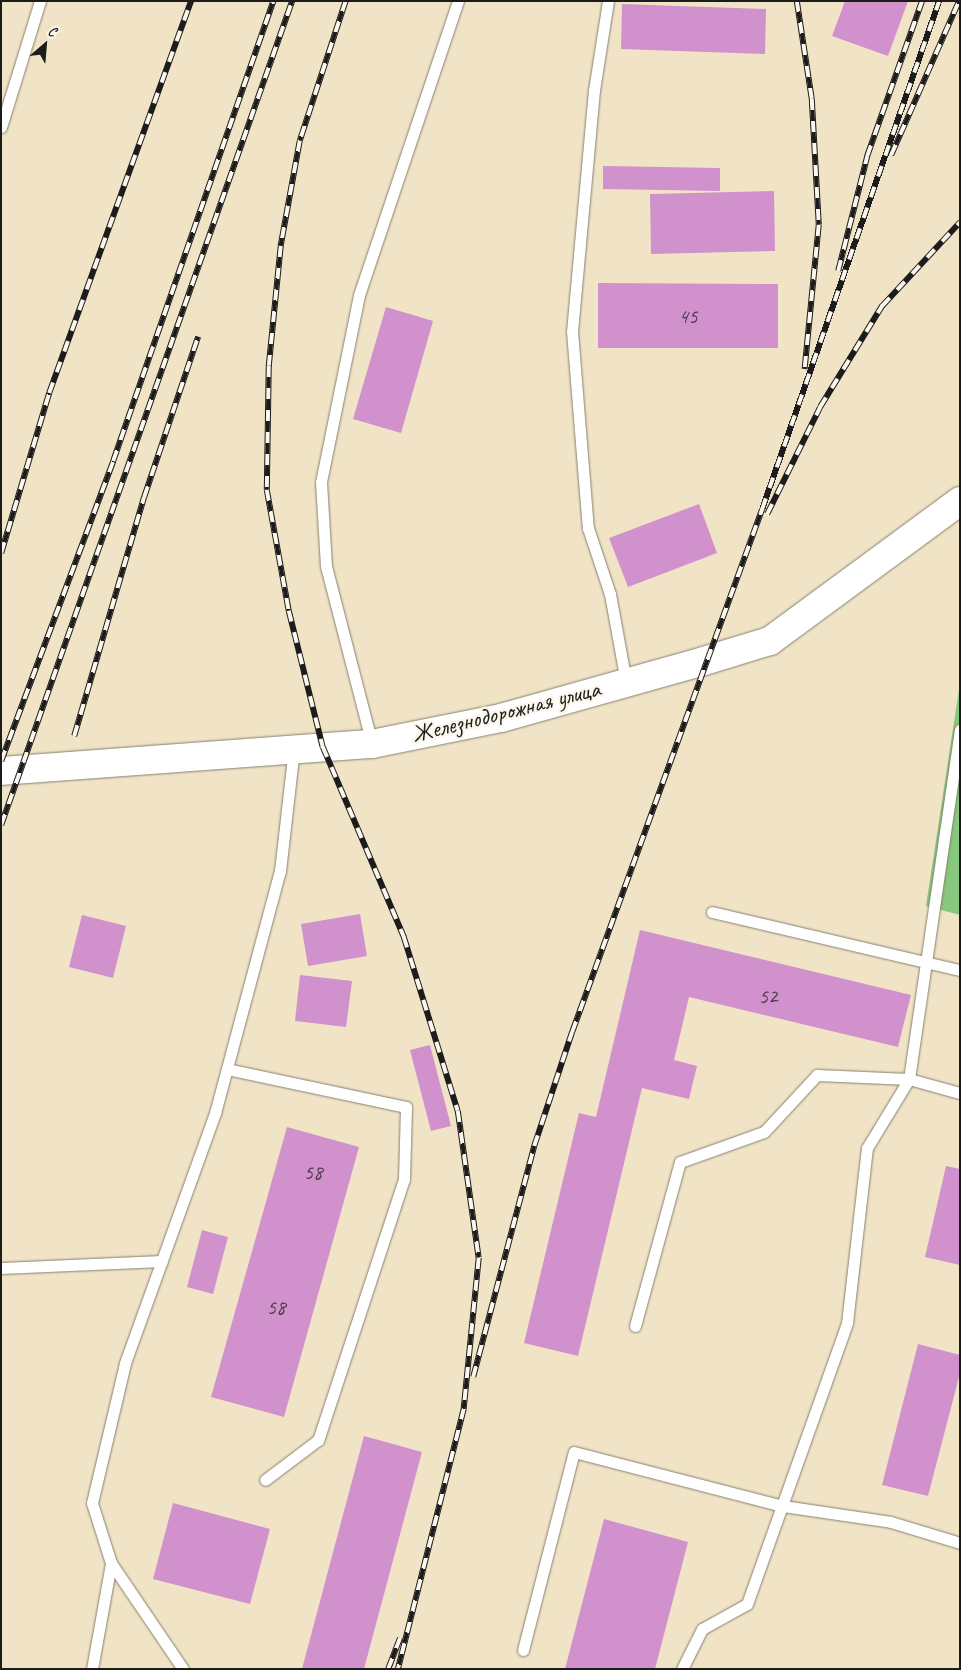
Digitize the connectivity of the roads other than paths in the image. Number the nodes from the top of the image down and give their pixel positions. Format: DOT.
graph roads {
  1 [pos="40,1"];
  2 [pos="458,1"];
  3 [pos="608,1"];
  4 [pos="1,127"];
  5 [pos="960,501"];
  6 [pos="626,682"];
  7 [pos="960,730"];
  8 [pos="372,744"];
  9 [pos="294,749"];
  10 [pos="1,770"];
  11 [pos="712,912"];
  12 [pos="929,963"];
  13 [pos="960,970"];
  14 [pos="227,1069"];
  15 [pos="909,1079"];
  16 [pos="960,1093"];
  17 [pos="162,1261"];
  18 [pos="1,1268"];
  19 [pos="634,1326"];
  20 [pos="265,1480"];
  21 [pos="783,1506"];
  22 [pos="960,1543"];
  23 [pos="111,1563"];
  24 [pos="523,1650"];
  25 [pos="92,1669"];
  26 [pos="183,1669"];
  27 [pos="682,1669"];
  1 -- 4 [label="lane"];
  2 -- 8 [label="lane"];
  3 -- 6 [label="lane"];
  5 -- 6 [label="street, Железнодорожная улица"];
  6 -- 8 [label="street, Железнодорожная улица"];
  7 -- 12 [label="lane"];
  8 -- 9 [label="street, Железнодорожная улица"];
  9 -- 10 [label="street, Железнодорожная улица"];
  9 -- 14 [label="lane"];
  11 -- 12 [label="lane"];
  12 -- 13 [label="lane"];
  12 -- 15 [label="lane"];
  14 -- 17 [label="lane"];
  14 -- 20 [label="lane"];
  15 -- 16 [label="lane"];
  15 -- 19 [label="lane"];
  15 -- 21 [label="lane"];
  17 -- 18 [label="lane"];
  17 -- 23 [label="lane"];
  21 -- 22 [label="lane"];
  21 -- 24 [label="lane"];
  21 -- 27 [label="lane"];
  23 -- 25 [label="lane"];
  23 -- 26 [label="lane"];
}
